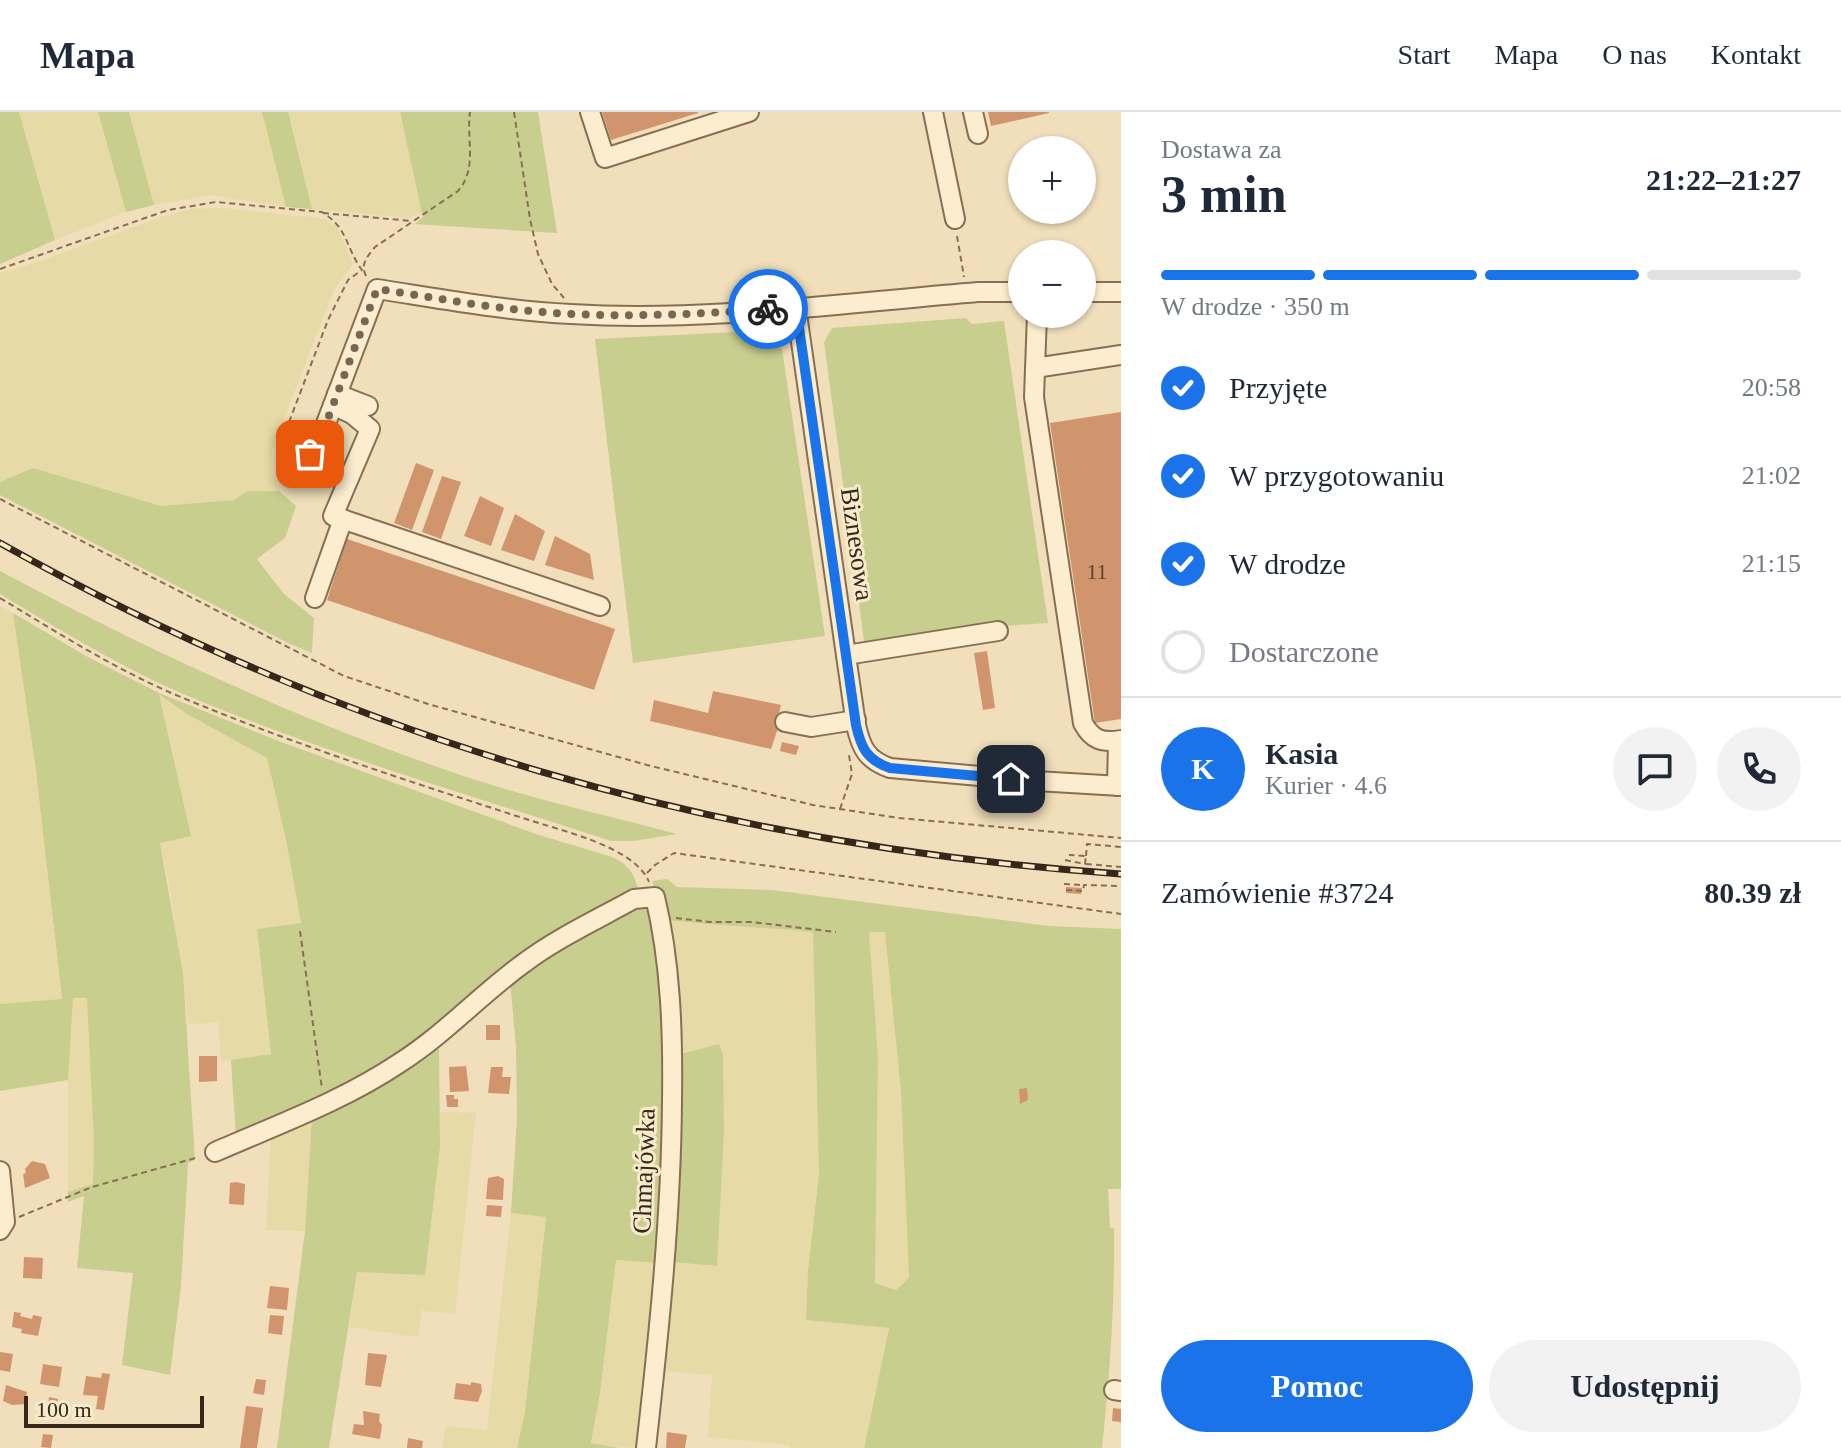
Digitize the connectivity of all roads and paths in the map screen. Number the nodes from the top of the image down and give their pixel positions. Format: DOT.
graph roads {
  1 [pos="470,112"];
  2 [pos="514,112"];
  3 [pos="590,112"];
  4 [pos="749,112"];
  5 [pos="973,112"];
  6 [pos="936,113"];
  7 [pos="978,134"];
  8 [pos="322,212"];
  9 [pos="955,219"];
  10 [pos="413,222"];
  11 [pos="0,269"];
  12 [pos="362,270"];
  13 [pos="377,289"];
  14 [pos="1008,292"];
  15 [pos="1096,292"];
  16 [pos="1121,292"];
  17 [pos="967,293"];
  18 [pos="796,307"];
  19 [pos="571,314"];
  20 [pos="1036,328"];
  21 [pos="1121,355"];
  22 [pos="1035,368"];
  23 [pos="335,400"];
  24 [pos="368,406"];
  25 [pos="297,474"];
  26 [pos="0,499"];
  27 [pos="343,519"];
  28 [pos="0,598"];
  29 [pos="315,598"];
  30 [pos="600,606"];
  31 [pos="998,631"];
  32 [pos="846,655"];
  33 [pos="856,720"];
  34 [pos="785,722"];
  35 [pos="1120,740"];
  36 [pos="851,767"];
  37 [pos="1119,786"];
  38 [pos="840,809"];
  39 [pos="1121,838"];
  40 [pos="1121,847"];
  41 [pos="1069,855"];
  42 [pos="1086,856"];
  43 [pos="1065,860"];
  44 [pos="1085,864"];
  45 [pos="1121,867"];
  46 [pos="646,874"];
  47 [pos="1064,884"];
  48 [pos="1084,885"];
  49 [pos="1121,886"];
  50 [pos="1066,890"];
  51 [pos="655,897"];
  52 [pos="1121,914"];
  53 [pos="659,916"];
  54 [pos="300,931"];
  55 [pos="836,932"];
  56 [pos="324,1106"];
  57 [pos="215,1152"];
  58 [pos="0,1171"];
  59 [pos="3,1226"];
  60 [pos="646,1448"];
  1 -- 10 [label="path"];
  2 -- 19 [label="path"];
  3 -- 4 [label="street"];
  5 -- 7 [label="street"];
  6 -- 9 [label="street"];
  8 -- 10 [label="path"];
  8 -- 11 [label="path"];
  8 -- 12 [label="path"];
  9 -- 17 [label="path"];
  10 -- 12 [label="path"];
  12 -- 13 [label="path"];
  12 -- 25 [label="path"];
  13 -- 19 [label="street"];
  13 -- 23 [label="street"];
  14 -- 17 [label="street"];
  15 -- 16 [label="street"];
  17 -- 18 [label="street"];
  18 -- 19 [label="street"];
  18 -- 32 [label="street, Biznesowa"];
  20 -- 22 [label="street"];
  21 -- 22 [label="street"];
  22 -- 35 [label="street"];
  23 -- 24 [label="street"];
  23 -- 25 [label="street"];
  23 -- 27 [label="street"];
  26 -- 38 [label="path"];
  27 -- 29 [label="street"];
  27 -- 30 [label="street"];
  28 -- 46 [label="path"];
  31 -- 32 [label="street"];
  32 -- 33 [label="street, Biznesowa"];
  33 -- 34 [label="street"];
  33 -- 37 [label="street, Biznesowa"];
  35 -- 37 [label="street"];
  36 -- 38 [label="path"];
  38 -- 39 [label="path"];
  40 -- 42 [label="path"];
  41 -- 42 [label="path"];
  42 -- 44 [label="path"];
  43 -- 44 [label="path"];
  44 -- 45 [label="path"];
  46 -- 51 [label="path"];
  46 -- 52 [label="path"];
  47 -- 48 [label="path"];
  48 -- 49 [label="path"];
  48 -- 50 [label="path"];
  51 -- 53 [label="street, Chmajówka"];
  51 -- 56 [label="street"];
  53 -- 55 [label="path"];
  53 -- 60 [label="street, Chmajówka"];
  54 -- 56 [label="path"];
  56 -- 57 [label="street"];
  57 -- 59 [label="path"];
  58 -- 59 [label="street"];
}
